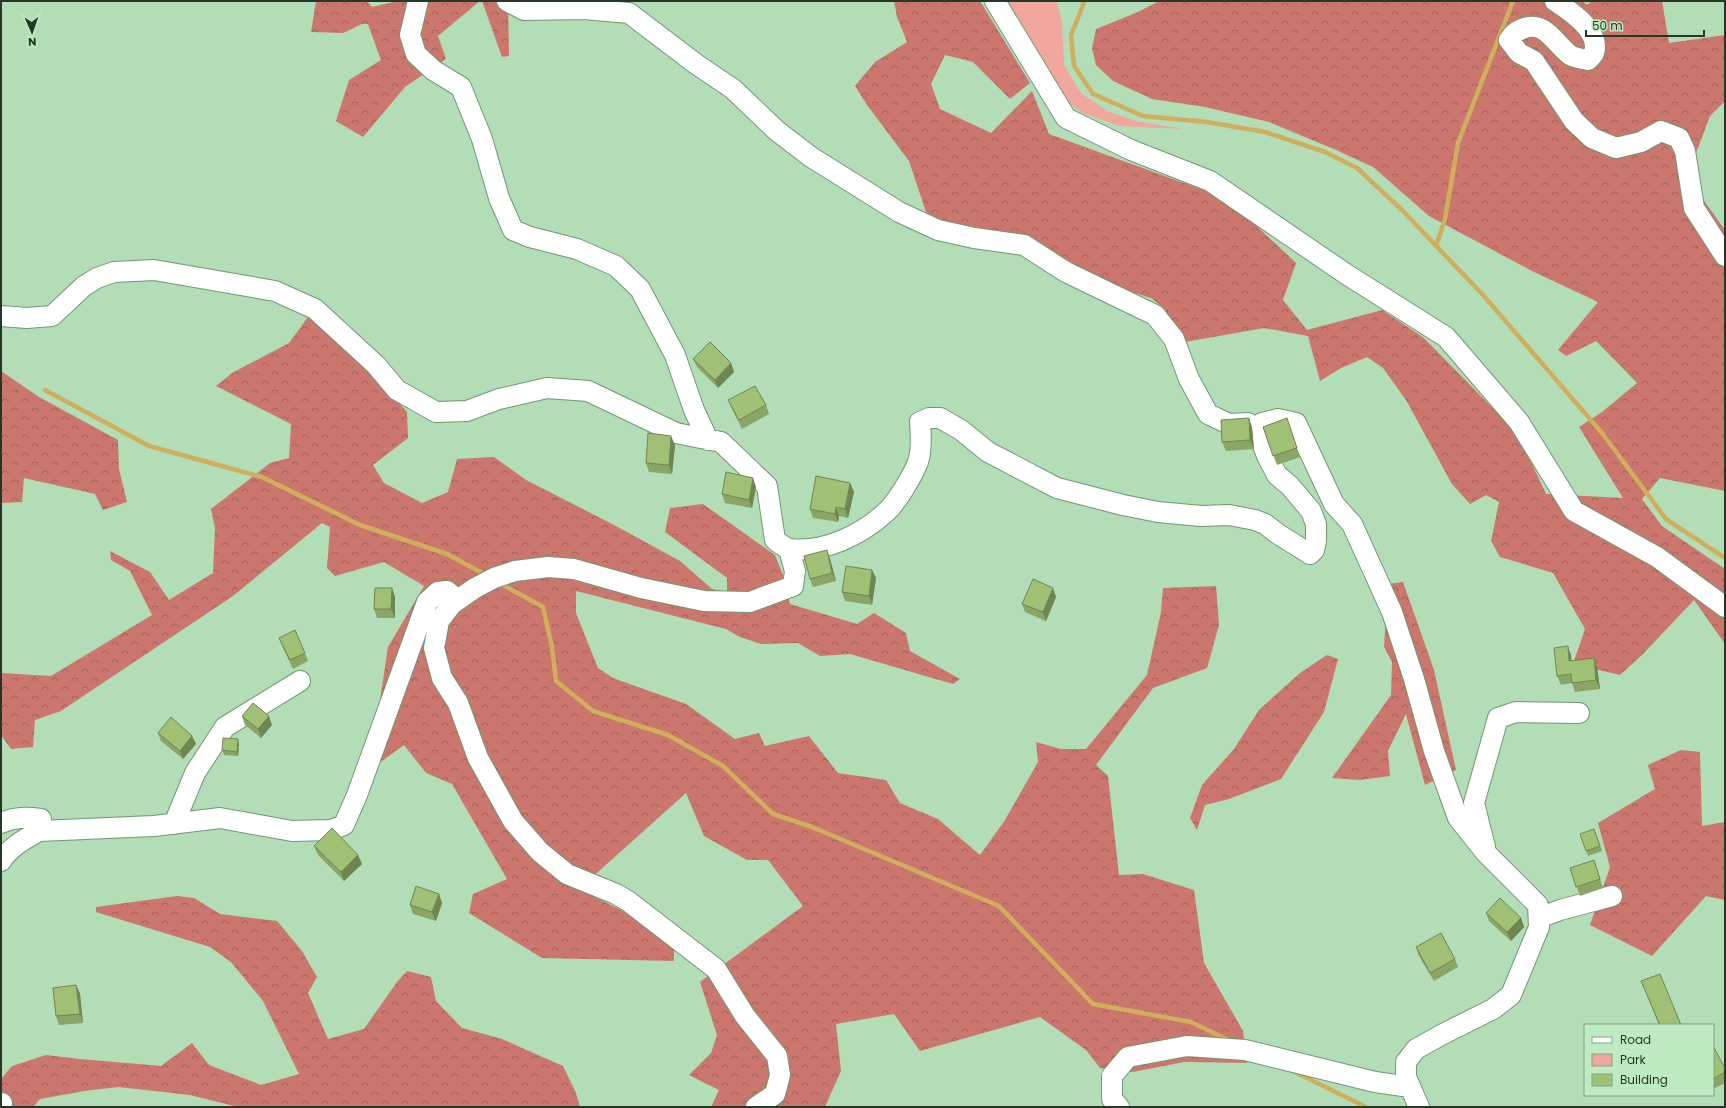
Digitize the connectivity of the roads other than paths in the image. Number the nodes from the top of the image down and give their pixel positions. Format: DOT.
graph roads {
  1 [pos="418,1"];
  2 [pos="507,1"];
  3 [pos="995,1"];
  4 [pos="1555,1"];
  5 [pos="1725,256"];
  6 [pos="1,316"];
  7 [pos="1262,423"];
  8 [pos="708,440"];
  9 [pos="789,549"];
  10 [pos="458,600"];
  11 [pos="1725,607"];
  12 [pos="300,681"];
  13 [pos="1580,713"];
  14 [pos="1,823"];
  15 [pos="174,824"];
  16 [pos="39,831"];
  17 [pos="1486,853"];
  18 [pos="1,861"];
  19 [pos="1612,896"];
  20 [pos="1539,918"];
  21 [pos="1410,1087"];
  22 [pos="756,1107"];
  23 [pos="1118,1107"];
  24 [pos="1419,1107"];
  1 -- 8 [label="street"];
  2 -- 7 [label="street"];
  3 -- 11 [label="street"];
  4 -- 5 [label="street"];
  6 -- 8 [label="street"];
  7 -- 9 [label="street"];
  7 -- 17 [label="street"];
  8 -- 9 [label="street"];
  9 -- 10 [label="street"];
  10 -- 15 [label="street"];
  10 -- 22 [label="street"];
  12 -- 15 [label="street"];
  13 -- 17 [label="street"];
  14 -- 16 [label="street"];
  15 -- 16 [label="street"];
  16 -- 18 [label="street"];
  17 -- 20 [label="street"];
  19 -- 20 [label="street"];
  20 -- 21 [label="street"];
  21 -- 23 [label="street"];
  21 -- 24 [label="street"];
}
